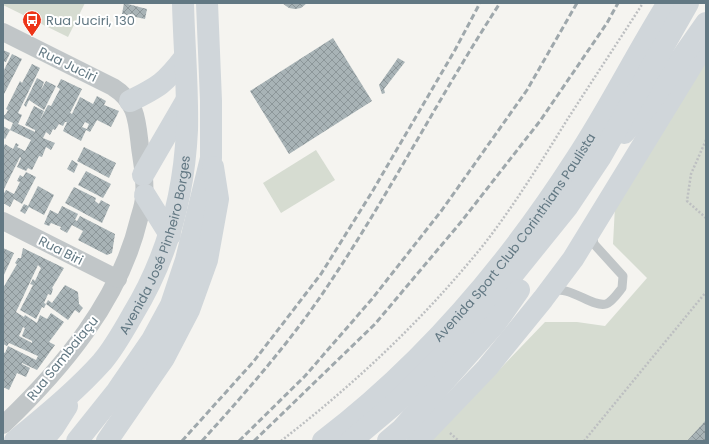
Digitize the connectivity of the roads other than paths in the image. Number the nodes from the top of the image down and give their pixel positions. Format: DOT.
graph roads {
  1 [pos="183,3"];
  2 [pos="207,3"];
  3 [pos="668,3"];
  4 [pos="688,3"];
  5 [pos="706,23"];
  6 [pos="3,32"];
  7 [pos="706,42"];
  8 [pos="185,57"];
  9 [pos="130,101"];
  10 [pos="186,101"];
  11 [pos="211,158"];
  12 [pos="600,158"];
  13 [pos="144,185"];
  14 [pos="568,206"];
  15 [pos="3,220"];
  16 [pos="592,228"];
  17 [pos="170,234"];
  18 [pos="118,279"];
  19 [pos="544,299"];
  20 [pos="71,393"];
  21 [pos="7,415"];
  22 [pos="15,441"];
  23 [pos="42,441"];
  24 [pos="77,441"];
  25 [pos="107,441"];
  26 [pos="323,441"];
  27 [pos="351,441"];
  28 [pos="388,441"];
  29 [pos="417,441"];
  1 -- 8 [label="main road, Avenida José Pinheiro Borges"];
  2 -- 11 [label="main road"];
  3 -- 26 [label="main road, Avenida Sport Club Corinthians Paulista"];
  4 -- 12 [label="main road, Avenida Sport Club Corinthians Paulista"];
  5 -- 12 [label="main road"];
  6 -- 9 [label="street, Rua Juciri"];
  7 -- 16 [label="main road"];
  8 -- 9 [label="main road"];
  8 -- 10 [label="main road, Avenida José Pinheiro Borges"];
  9 -- 13 [label="street, Rua Sambaiaçu"];
  10 -- 13 [label="main road"];
  10 -- 17 [label="main road, Avenida José Pinheiro Borges"];
  11 -- 24 [label="main road"];
  11 -- 25 [label="main road"];
  12 -- 14 [label="main road, Avenida Sport Club Corinthians Paulista"];
  13 -- 17 [label="main road"];
  13 -- 18 [label="street, Rua Sambaiaçu"];
  14 -- 27 [label="main road, Avenida Sport Club Corinthians Paulista"];
  14 -- 28 [label="main road"];
  15 -- 18 [label="street, Rua Biri"];
  16 -- 19 [label="main road"];
  16 -- 19 [label="lane"];
  17 -- 20 [label="main road, Avenida José Pinheiro Borges"];
  18 -- 21 [label="street, Rua Sambaiaçu"];
  19 -- 29 [label="main road"];
  20 -- 22 [label="main road, Avenida José Pinheiro Borges"];
  20 -- 23 [label="main road"];
}
